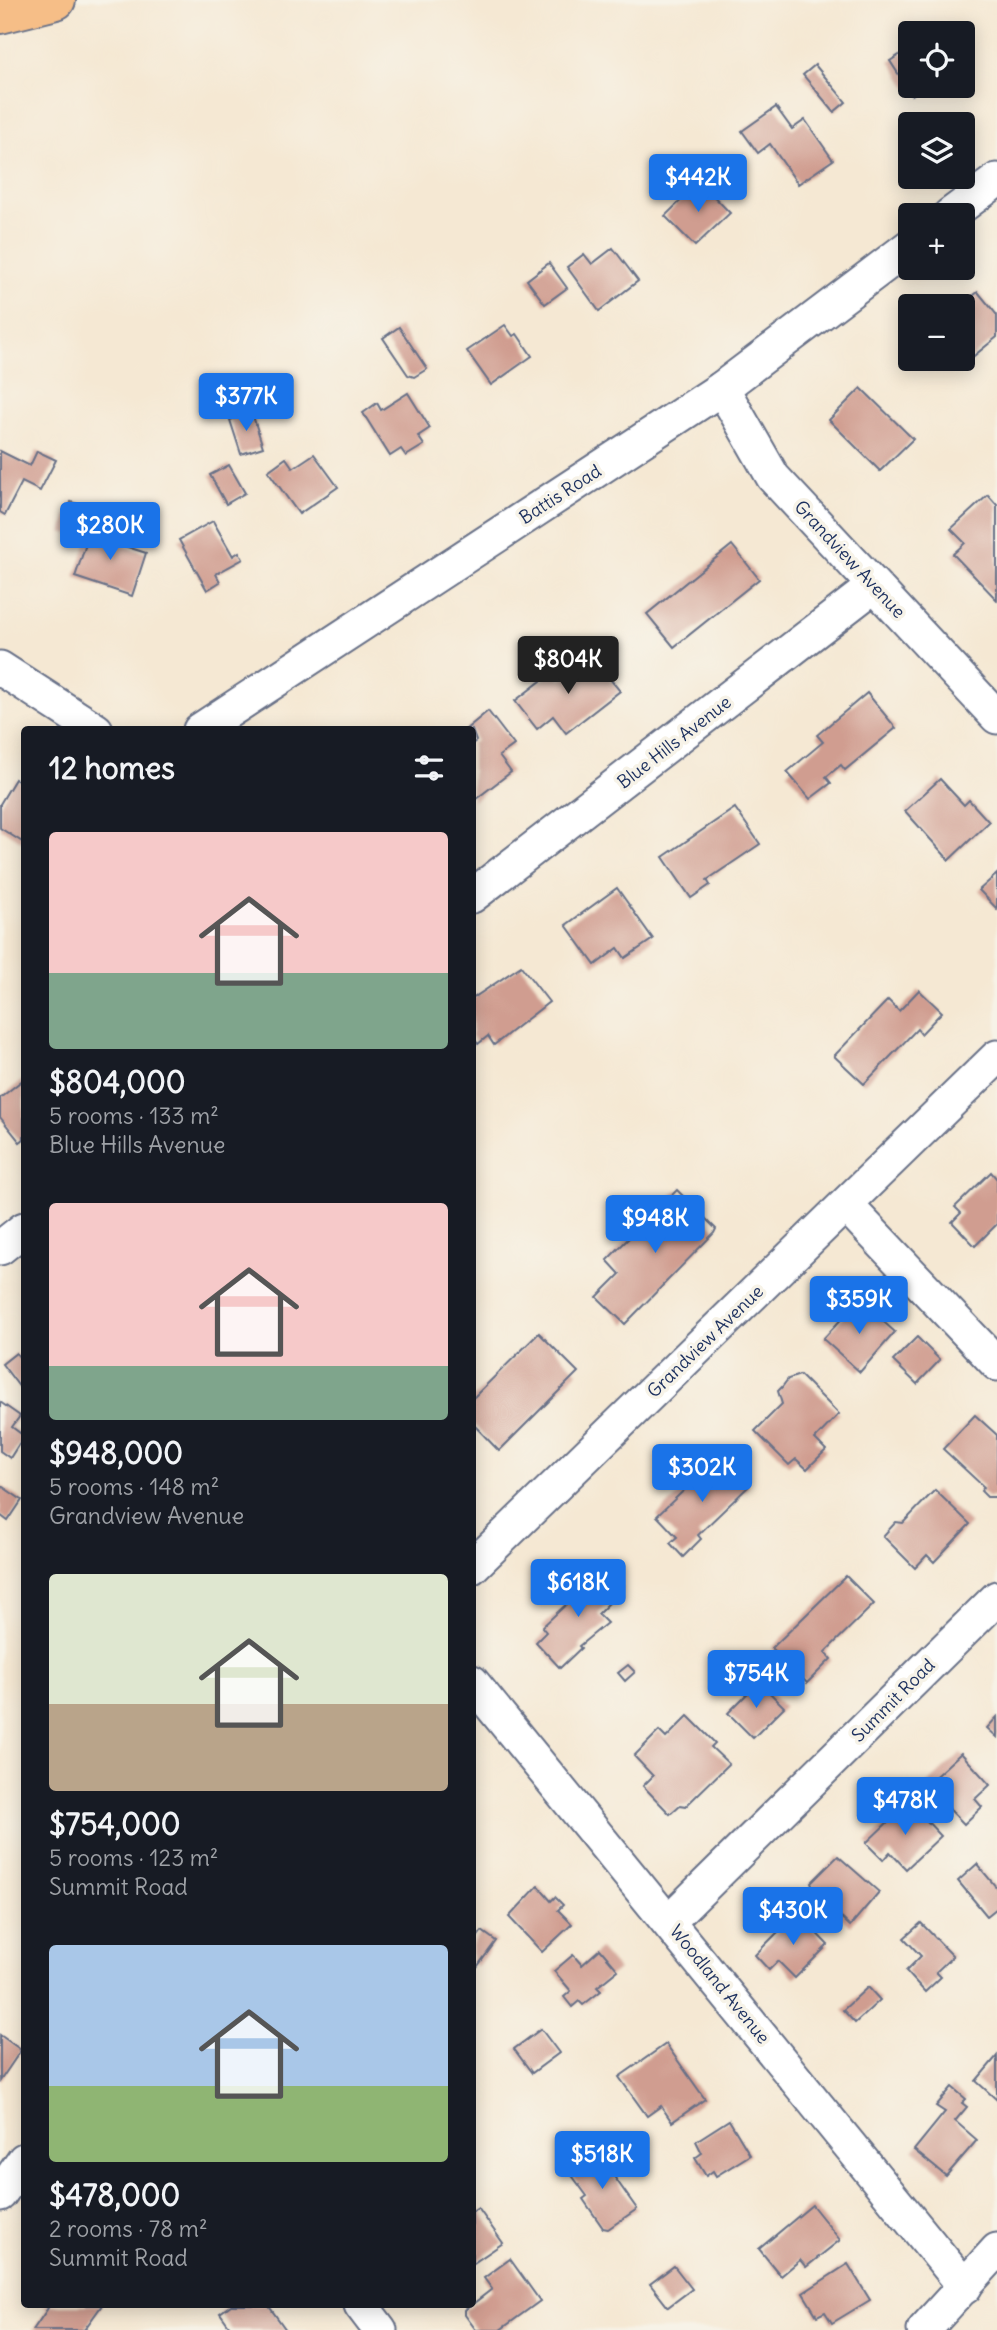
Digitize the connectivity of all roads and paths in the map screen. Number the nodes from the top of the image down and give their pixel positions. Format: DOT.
graph roads {
  1 [pos="56,0"];
  2 [pos="0,14"];
  3 [pos="997,180"];
  4 [pos="966,203"];
  5 [pos="898,255"];
  6 [pos="722,388"];
  7 [pos="874,586"];
  8 [pos="0,668"];
  9 [pos="997,717"];
  10 [pos="90,726"];
  11 [pos="206,726"];
  12 [pos="476,894"];
  13 [pos="997,1057"];
  14 [pos="846,1205"];
  15 [pos="21,1231"];
  16 [pos="0,1248"];
  17 [pos="997,1364"];
  18 [pos="476,1563"];
  19 [pos="997,1598"];
  20 [pos="476,1687"];
  21 [pos="669,1921"];
  22 [pos="21,2164"];
  23 [pos="0,2194"];
  24 [pos="997,2250"];
  25 [pos="965,2287"];
  26 [pos="363,2308"];
  27 [pos="380,2330"];
  28 [pos="924,2330"];
  1 -- 2 [label="highway"];
  3 -- 4 [label="street"];
  5 -- 6 [label="street, Battis Road"];
  6 -- 7 [label="street, Grandview Avenue"];
  6 -- 11 [label="street, Battis Road"];
  7 -- 9 [label="street, Grandview Avenue"];
  7 -- 12 [label="street, Blue Hills Avenue"];
  8 -- 10 [label="street"];
  13 -- 14 [label="street, Grandview Avenue"];
  14 -- 17 [label="street"];
  14 -- 18 [label="street, Grandview Avenue"];
  15 -- 16 [label="street"];
  19 -- 21 [label="street, Summit Road"];
  20 -- 21 [label="street, Woodland Avenue"];
  21 -- 25 [label="street, Woodland Avenue"];
  22 -- 23 [label="street"];
  24 -- 25 [label="street"];
  25 -- 28 [label="street"];
  26 -- 27 [label="street"];
}
